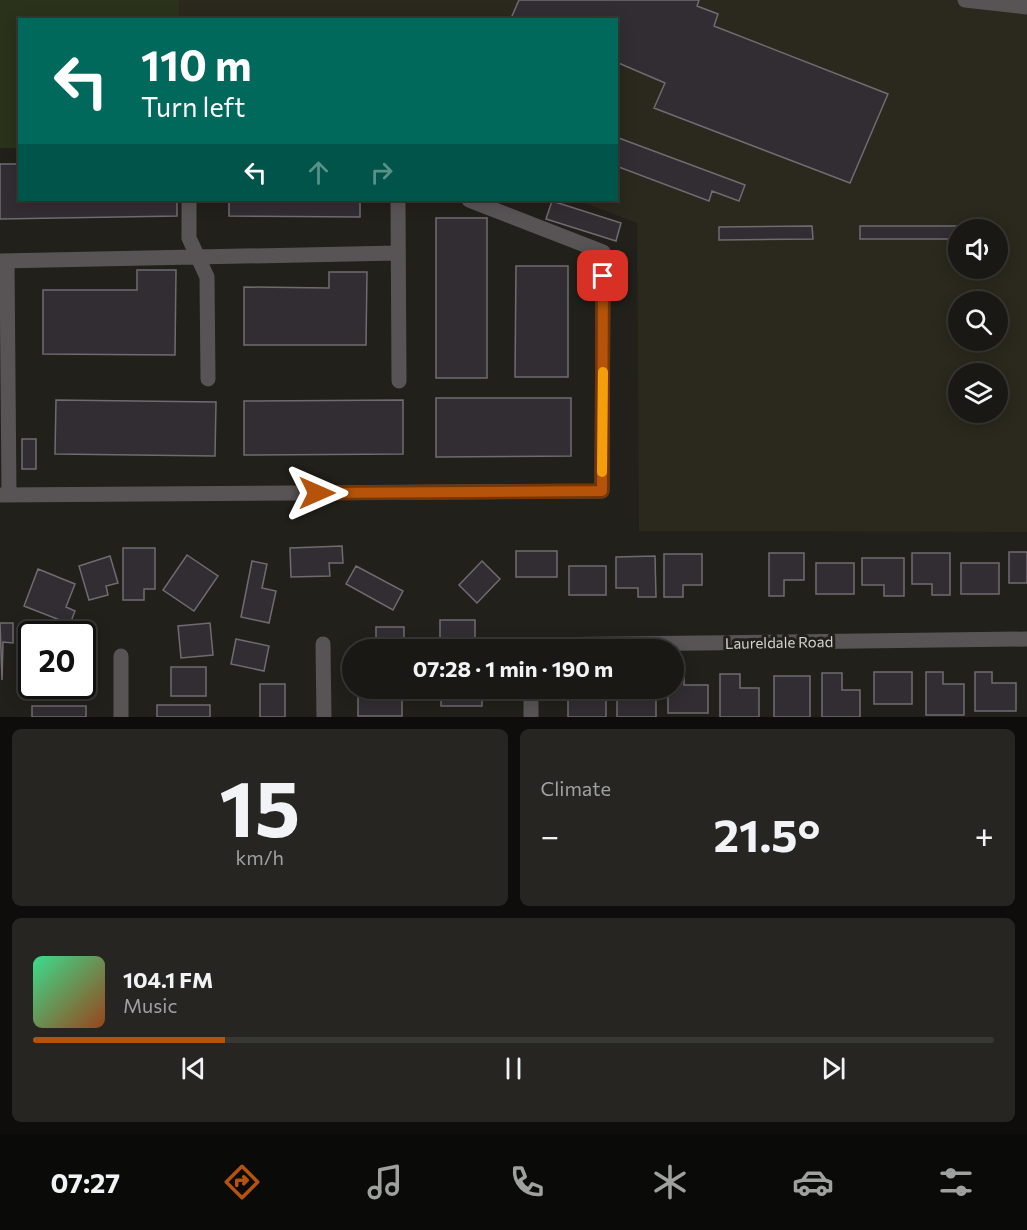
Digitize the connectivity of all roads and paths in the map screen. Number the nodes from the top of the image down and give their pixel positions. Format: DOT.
graph roads {
  1 [pos="965,0"];
  2 [pos="1027,7"];
  3 [pos="189,201"];
  4 [pos="398,201"];
  5 [pos="472,201"];
  6 [pos="398,254"];
  7 [pos="198,255"];
  8 [pos="4,261"];
  9 [pos="207,380"];
  10 [pos="399,381"];
  11 [pos="5,495"];
  12 [pos="1027,639"];
  13 [pos="323,644"];
  14 [pos="684,645"];
  15 [pos="121,656"];
  16 [pos="531,699"];
  17 [pos="121,717"];
  18 [pos="324,717"];
  19 [pos="531,717"];
  1 -- 2 [label="street"];
  3 -- 7 [label="street"];
  4 -- 6 [label="street"];
  5 -- 11 [label="street"];
  6 -- 7 [label="street"];
  6 -- 10 [label="street"];
  7 -- 8 [label="street"];
  7 -- 9 [label="street"];
  8 -- 11 [label="street"];
  12 -- 14 [label="street, Laureldale Road"];
  13 -- 18 [label="street"];
  15 -- 17 [label="street"];
  16 -- 19 [label="street"];
}
